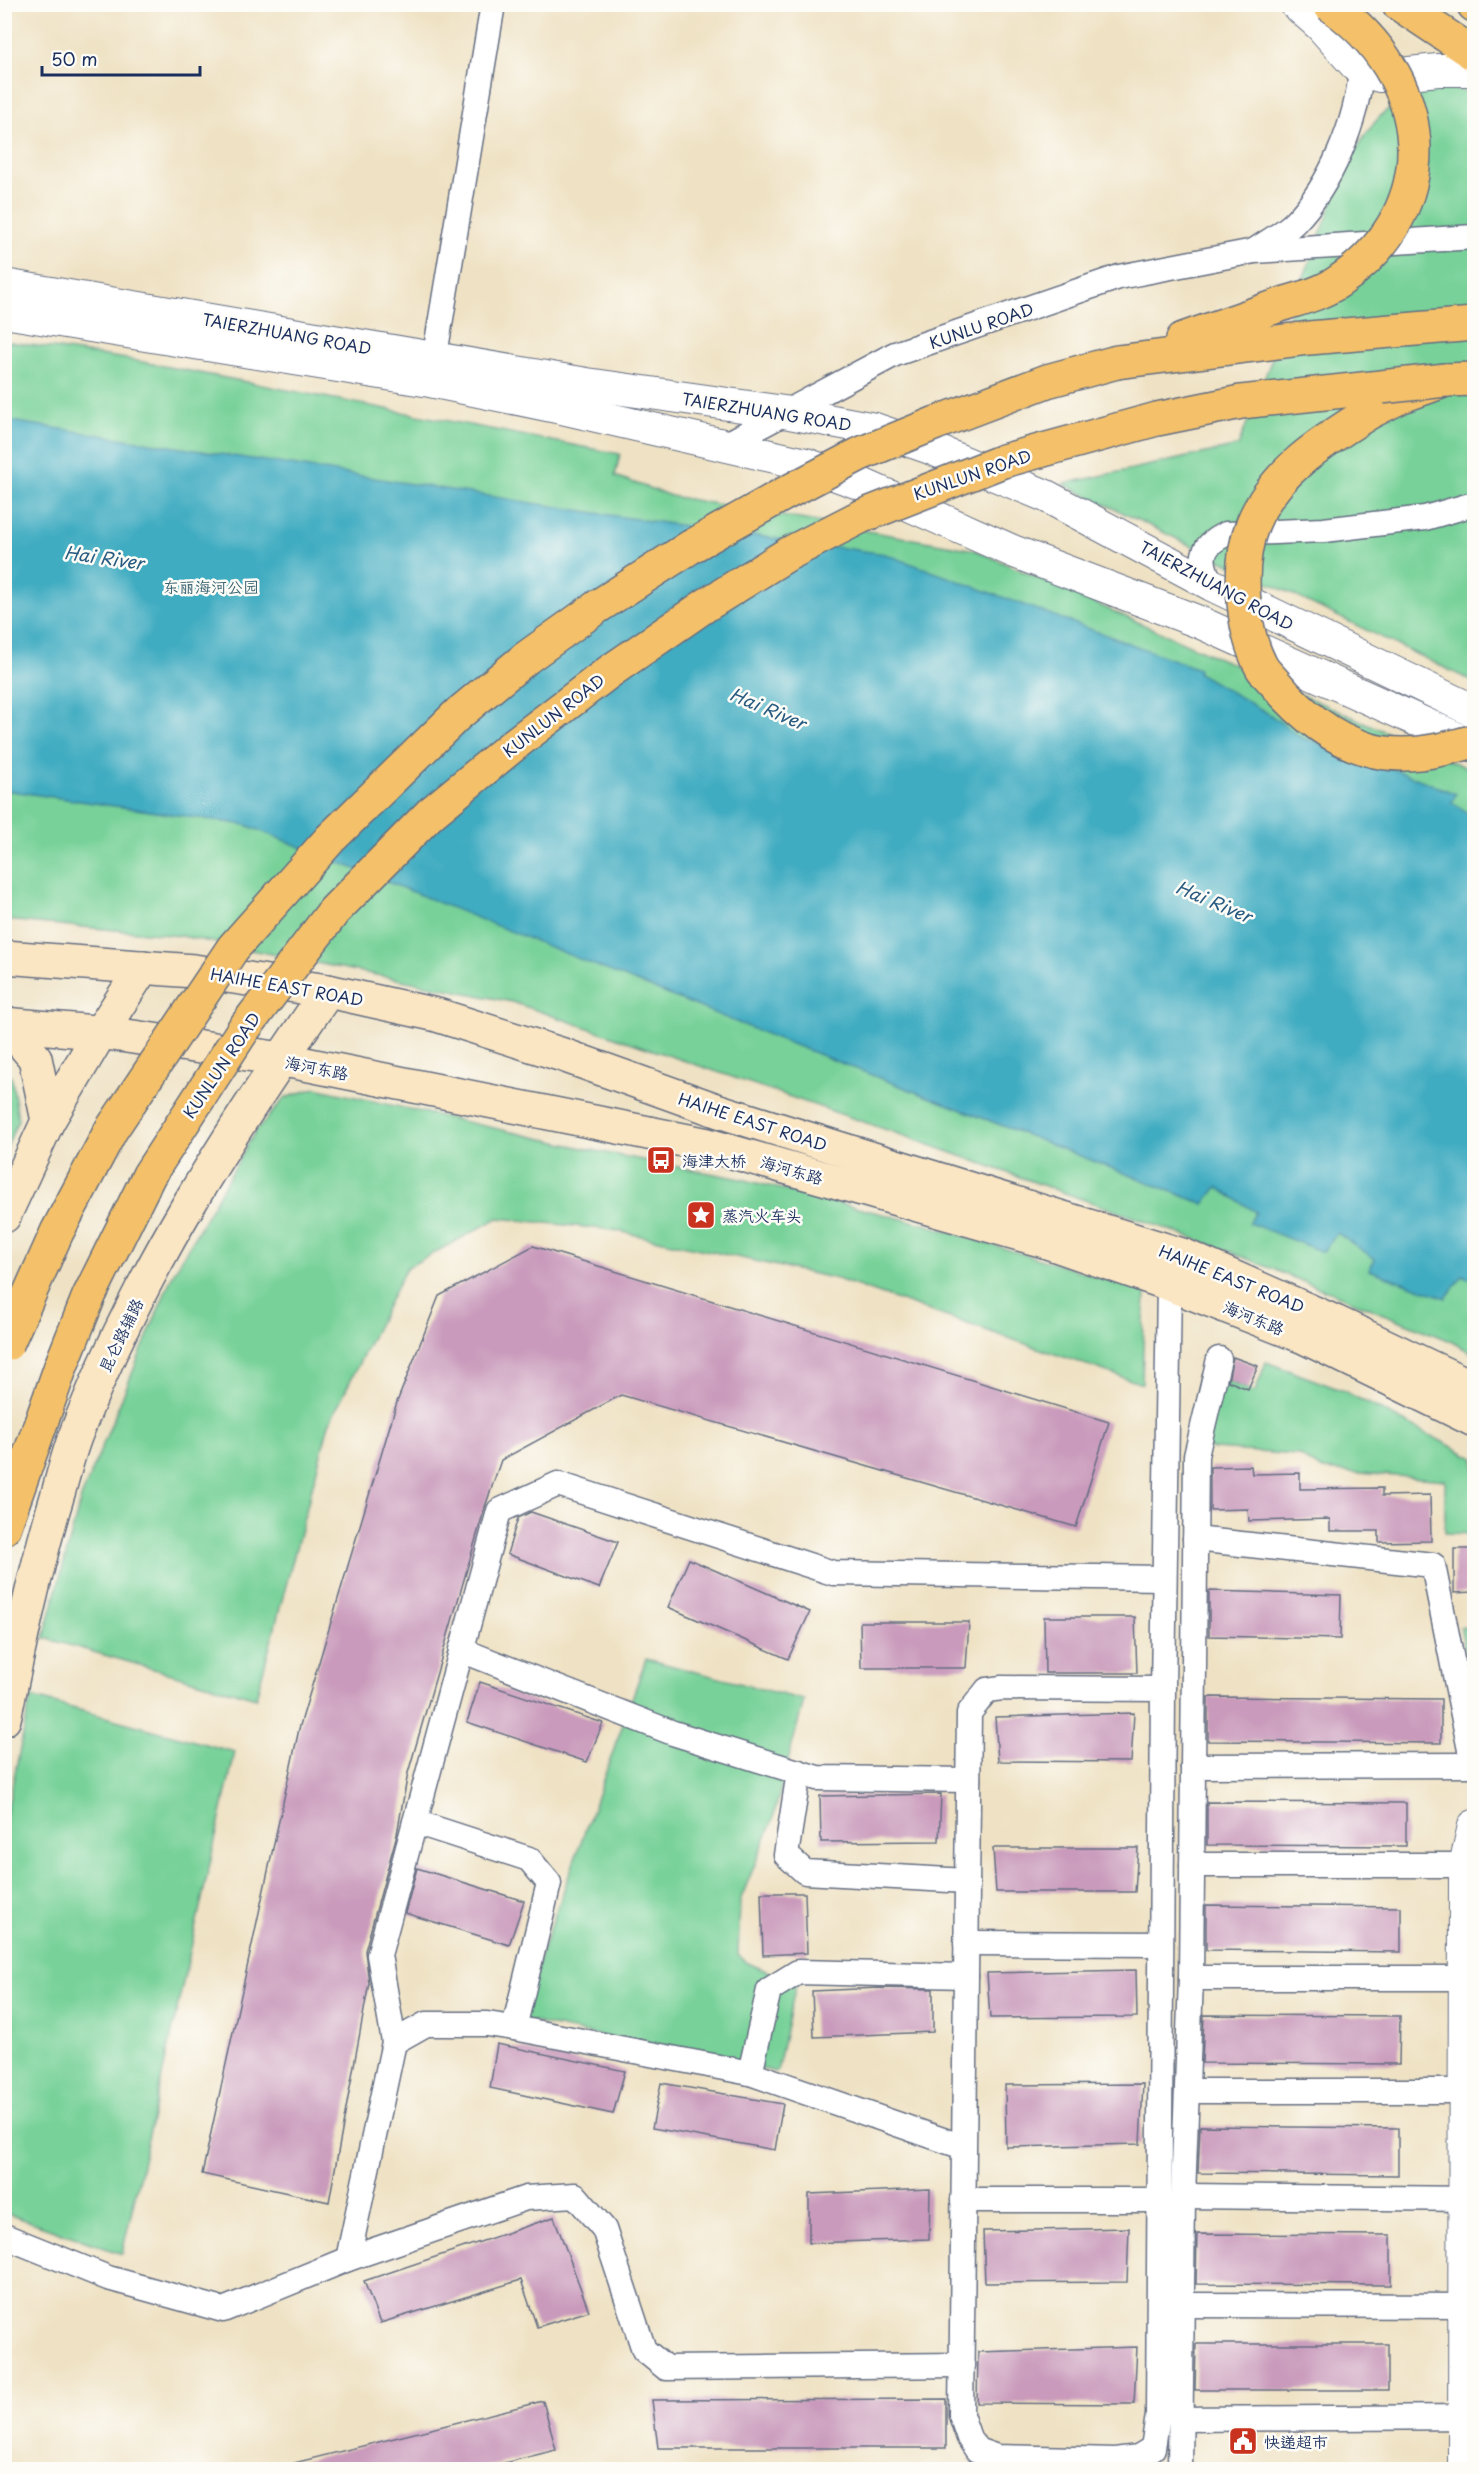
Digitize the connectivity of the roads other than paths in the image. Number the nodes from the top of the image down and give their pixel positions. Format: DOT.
graph roads {
  1 [pos="493,4"];
  2 [pos="1296,4"];
  3 [pos="1329,4"];
  4 [pos="1399,4"];
  5 [pos="1474,54"];
  6 [pos="1474,70"];
  7 [pos="1361,71"];
  8 [pos="1474,237"];
  9 [pos="1254,251"];
  10 [pos="4,285"];
  11 [pos="4,312"];
  12 [pos="1469,324"];
  13 [pos="1117,362"];
  14 [pos="432,370"];
  15 [pos="1460,379"];
  16 [pos="784,412"];
  17 [pos="726,445"];
  18 [pos="1474,504"];
  19 [pos="1212,585"];
  20 [pos="1474,711"];
  21 [pos="1474,741"];
  22 [pos="1474,746"];
  23 [pos="4,957"];
  24 [pos="143,967"];
  25 [pos="194,971"];
  26 [pos="275,983"];
  27 [pos="328,991"];
  28 [pos="4,1025"];
  29 [pos="98,1040"];
  30 [pos="278,1059"];
  31 [pos="342,1072"];
  32 [pos="260,1092"];
  33 [pos="48,1121"];
  34 [pos="4,1216"];
  35 [pos="1169,1284"];
  36 [pos="6,1347"];
  37 [pos="1219,1359"];
  38 [pos="1474,1388"];
  39 [pos="1474,1420"];
  40 [pos="4,1528"];
  41 [pos="1195,1539"];
  42 [pos="1163,1578"];
  43 [pos="461,1650"];
  44 [pos="1163,1689"];
  45 [pos="4,1719"];
  46 [pos="1474,1765"];
  47 [pos="1193,1766"];
  48 [pos="799,1773"];
  49 [pos="968,1780"];
  50 [pos="415,1822"];
  51 [pos="1474,1826"];
  52 [pos="1192,1865"];
  53 [pos="1470,1865"];
  54 [pos="967,1881"];
  55 [pos="966,1942"];
  56 [pos="1161,1944"];
  57 [pos="966,1976"];
  58 [pos="1191,1978"];
  59 [pos="1469,1978"];
  60 [pos="514,2028"];
  61 [pos="394,2042"];
  62 [pos="750,2073"];
  63 [pos="1187,2091"];
  64 [pos="1469,2091"];
  65 [pos="963,2147"];
  66 [pos="1184,2196"];
  67 [pos="1469,2199"];
  68 [pos="963,2200"];
  69 [pos="1160,2200"];
  70 [pos="4,2236"];
  71 [pos="348,2259"];
  72 [pos="1182,2305"];
  73 [pos="1469,2306"];
  74 [pos="962,2365"];
  75 [pos="1469,2417"];
  76 [pos="1181,2419"];
  77 [pos="1180,2469"];
  78 [pos="1464,2469"];
  1 -- 14 [label="street"];
  2 -- 7 [label="street"];
  3 -- 13 [label="highway, bridge"];
  4 -- 5 [label="highway"];
  6 -- 7 [label="street"];
  7 -- 9 [label="street, KUNLU ROAD"];
  8 -- 9 [label="street, KUNLU ROAD"];
  9 -- 16 [label="street, KUNLU ROAD"];
  10 -- 14 [label="street, TAIERZHUANG ROAD"];
  11 -- 14 [label="street, TAIERZHUANG ROAD"];
  12 -- 13 [label="highway"];
  13 -- 36 [label="highway, bridge"];
  14 -- 16 [label="street, TAIERZHUANG ROAD"];
  14 -- 17 [label="street, TAIERZHUANG ROAD"];
  15 -- 21 [label="highway, bridge"];
  15 -- 40 [label="highway, KUNLUN ROAD, bridge"];
  16 -- 17 [label="street, KUNLU ROAD"];
  16 -- 19 [label="street, TAIERZHUANG ROAD"];
  17 -- 22 [label="street, TAIERZHUANG ROAD"];
  18 -- 19 [label="street"];
  19 -- 20 [label="street, TAIERZHUANG ROAD"];
  23 -- 24 [label="main road, HAIHE EAST ROAD"];
  24 -- 25 [label="main road, HAIHE EAST ROAD"];
  24 -- 29 [label="main road"];
  25 -- 26 [label="main road, HAIHE EAST ROAD"];
  25 -- 29 [label="main road"];
  26 -- 27 [label="main road, HAIHE EAST ROAD"];
  26 -- 30 [label="main road"];
  27 -- 30 [label="main road"];
  27 -- 38 [label="main road, HAIHE EAST ROAD"];
  28 -- 29 [label="main road, 海河东路"];
  28 -- 33 [label="main road"];
  29 -- 30 [label="main road, 海河东路"];
  29 -- 33 [label="main road"];
  30 -- 31 [label="main road, 海河东路"];
  30 -- 32 [label="main road, 昆仑路辅路"];
  31 -- 32 [label="main road"];
  31 -- 35 [label="main road, 海河东路"];
  32 -- 45 [label="main road, 昆仑路辅路"];
  33 -- 34 [label="main road"];
  35 -- 39 [label="main road, 海河东路"];
  35 -- 42 [label="street"];
  37 -- 41 [label="street"];
  41 -- 46 [label="street"];
  41 -- 47 [label="street"];
  42 -- 43 [label="street"];
  42 -- 44 [label="street"];
  43 -- 48 [label="street"];
  43 -- 50 [label="street"];
  44 -- 49 [label="street"];
  44 -- 56 [label="street"];
  46 -- 47 [label="street"];
  47 -- 52 [label="street"];
  48 -- 49 [label="street"];
  48 -- 54 [label="street"];
  49 -- 54 [label="street"];
  50 -- 60 [label="street"];
  50 -- 61 [label="street"];
  51 -- 53 [label="street"];
  52 -- 53 [label="street"];
  52 -- 58 [label="street"];
  53 -- 59 [label="street"];
  54 -- 55 [label="street"];
  55 -- 56 [label="street"];
  55 -- 57 [label="street"];
  56 -- 69 [label="street"];
  57 -- 62 [label="street"];
  57 -- 65 [label="street"];
  58 -- 59 [label="street"];
  58 -- 63 [label="street"];
  59 -- 64 [label="street"];
  60 -- 61 [label="street"];
  60 -- 62 [label="street"];
  61 -- 71 [label="street"];
  62 -- 65 [label="street"];
  63 -- 64 [label="street"];
  63 -- 66 [label="street"];
  64 -- 67 [label="street"];
  65 -- 68 [label="street"];
  66 -- 67 [label="street"];
  66 -- 72 [label="street"];
  67 -- 73 [label="street"];
  68 -- 69 [label="street"];
  68 -- 74 [label="street"];
  69 -- 74 [label="street"];
  70 -- 71 [label="street"];
  71 -- 74 [label="street"];
  72 -- 73 [label="street"];
  72 -- 76 [label="street"];
  73 -- 75 [label="street"];
  75 -- 76 [label="street"];
  75 -- 78 [label="street"];
  76 -- 77 [label="street"];
}
